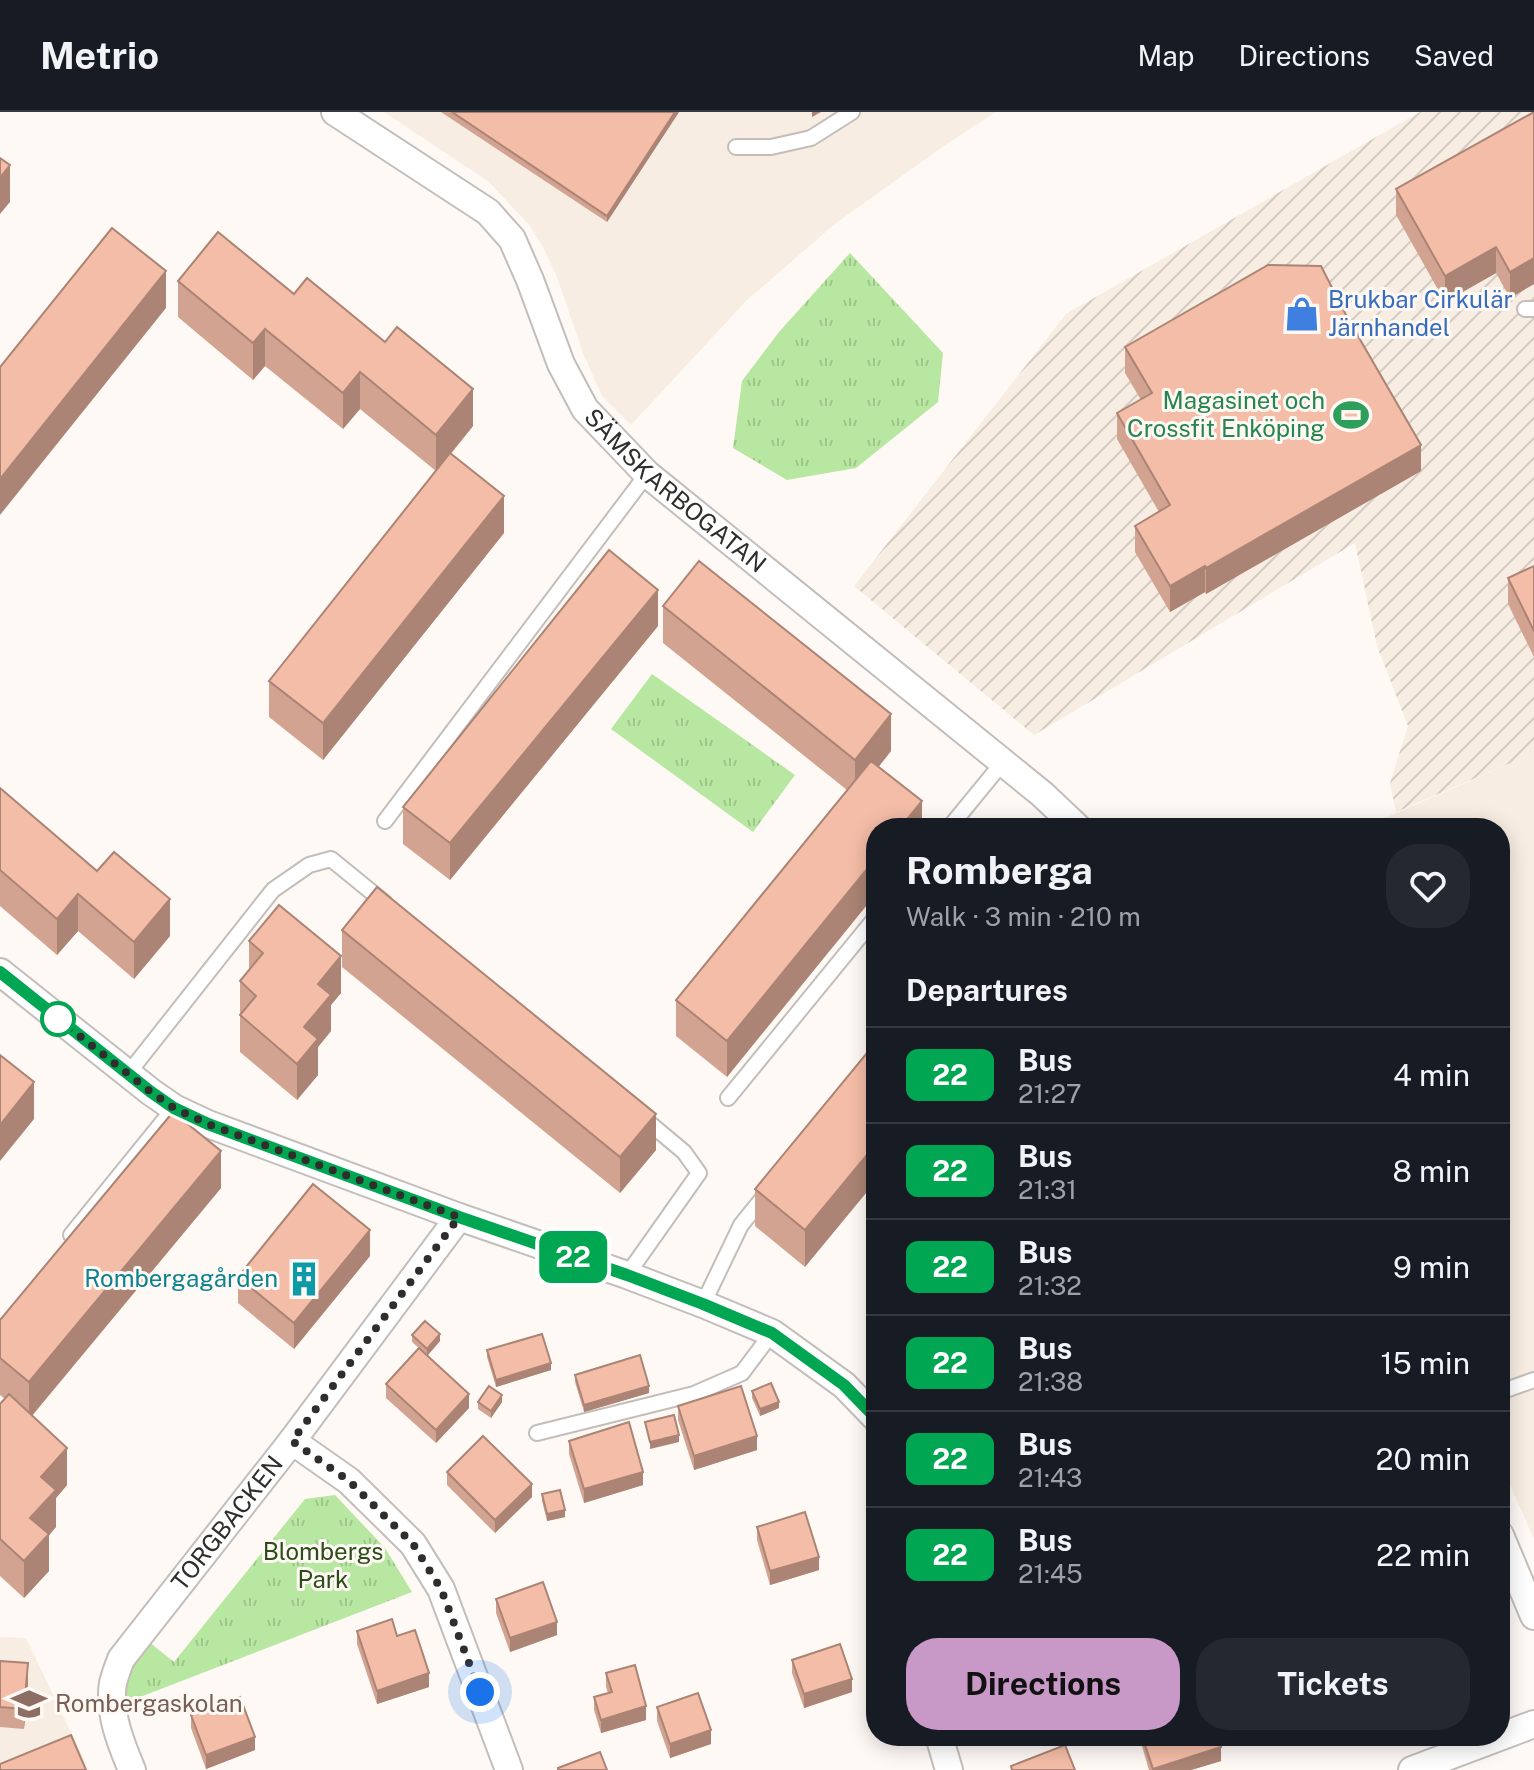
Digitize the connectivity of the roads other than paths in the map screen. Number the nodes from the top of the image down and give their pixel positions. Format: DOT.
graph roads {
  1 [pos="335,112"];
  2 [pos="852,112"];
  3 [pos="736,147"];
  4 [pos="647,474"];
  5 [pos="1003,762"];
  6 [pos="957,818"];
  7 [pos="1064,818"];
  8 [pos="385,821"];
  9 [pos="390,907"];
  10 [pos="866,929"];
  11 [pos="0,972"];
  12 [pos="127,1075"];
  13 [pos="728,1098"];
  14 [pos="626,1103"];
  15 [pos="174,1108"];
  16 [pos="779,1177"];
  17 [pos="459,1217"];
  18 [pos="58,1251"];
  19 [pos="627,1275"];
  20 [pos="703,1304"];
  21 [pos="772,1333"];
  22 [pos="1534,1380"];
  23 [pos="1510,1388"];
  24 [pos="866,1408"];
  25 [pos="537,1433"];
  26 [pos="292,1441"];
  27 [pos="1510,1559"];
  28 [pos="1534,1616"];
  29 [pos="1534,1724"];
  30 [pos="1510,1733"];
  31 [pos="942,1746"];
  32 [pos="1476,1746"];
  33 [pos="132,1770"];
  34 [pos="509,1770"];
  35 [pos="949,1770"];
  36 [pos="1412,1770"];
  1 -- 4 [label="street, SÄMSKARBOGATAN"];
  2 -- 3 [label="lane"];
  4 -- 5 [label="street, SÄMSKARBOGATAN"];
  4 -- 8 [label="lane"];
  5 -- 6 [label="lane"];
  5 -- 7 [label="street, SÄMSKARBOGATAN"];
  9 -- 12 [label="lane"];
  10 -- 13 [label="lane"];
  11 -- 12 [label="street"];
  12 -- 15 [label="street"];
  14 -- 19 [label="lane"];
  15 -- 17 [label="street"];
  15 -- 18 [label="lane"];
  16 -- 20 [label="lane"];
  17 -- 19 [label="street"];
  17 -- 26 [label="street, TORGBACKEN"];
  19 -- 20 [label="street"];
  20 -- 21 [label="street"];
  21 -- 24 [label="street"];
  21 -- 25 [label="lane"];
  22 -- 23 [label="lane"];
  26 -- 33 [label="street, TORGBACKEN"];
  26 -- 34 [label="street"];
  27 -- 28 [label="street"];
  29 -- 30 [label="street"];
  31 -- 35 [label="street"];
  32 -- 36 [label="street"];
}
